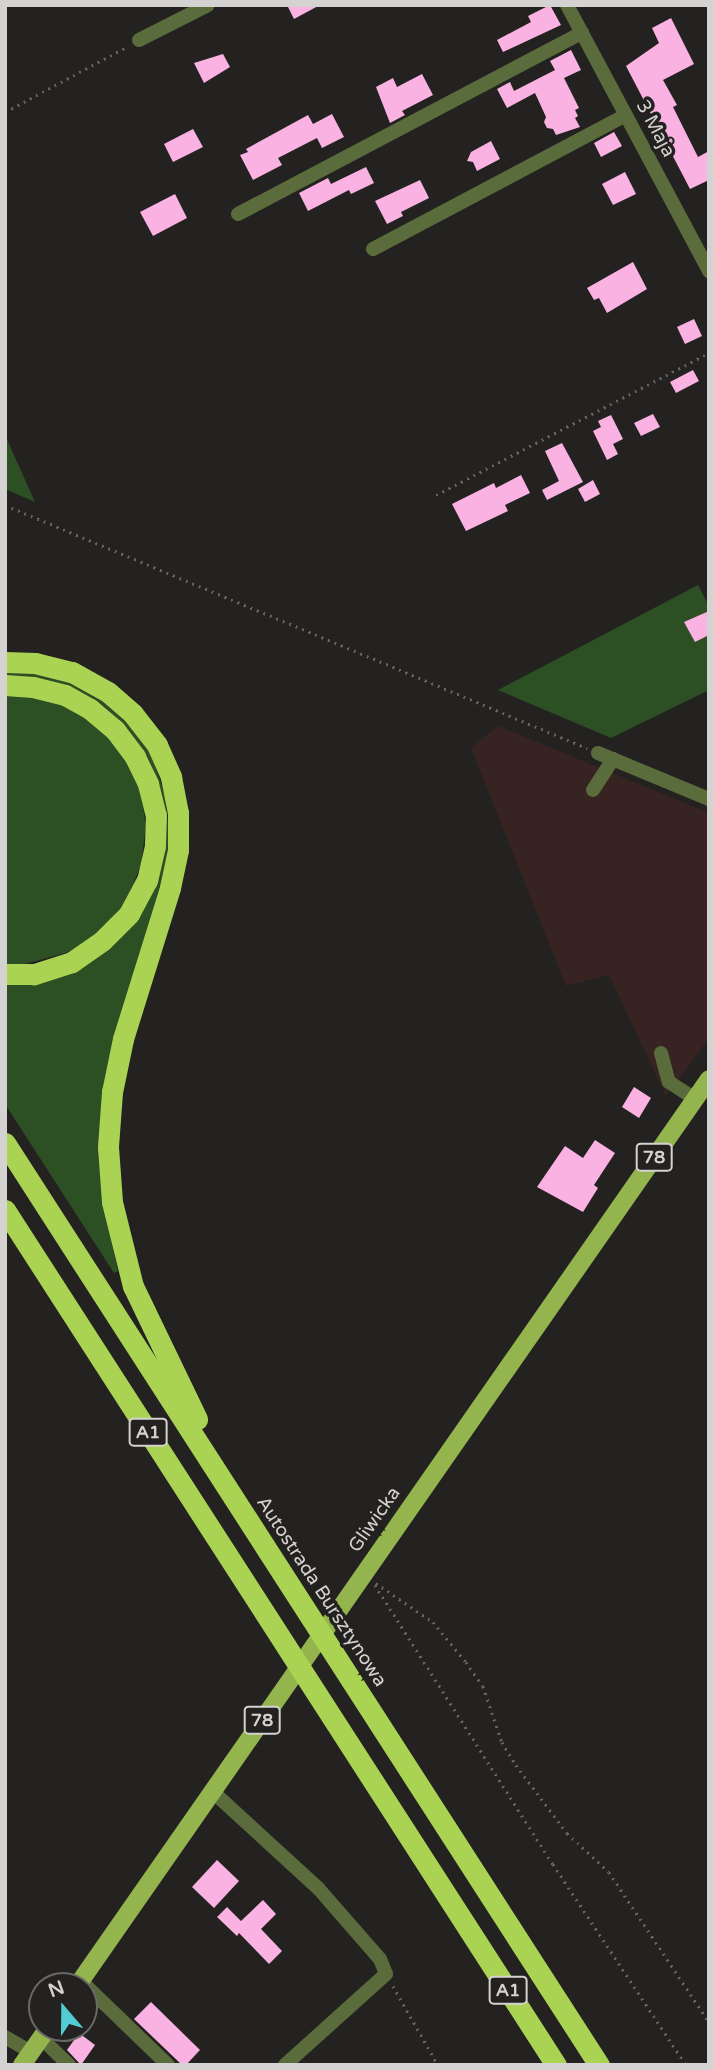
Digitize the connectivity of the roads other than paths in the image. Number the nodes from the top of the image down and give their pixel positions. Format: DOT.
graph roads {
  1 [pos="208,5"];
  2 [pos="567,5"];
  3 [pos="582,33"];
  4 [pos="139,40"];
  5 [pos="626,115"];
  6 [pos="238,214"];
  7 [pos="373,249"];
  8 [pos="709,271"];
  9 [pos="5,662"];
  10 [pos="5,685"];
  11 [pos="598,752"];
  12 [pos="613,759"];
  13 [pos="593,790"];
  14 [pos="709,799"];
  15 [pos="5,974"];
  16 [pos="661,1053"];
  17 [pos="709,1079"];
  18 [pos="695,1099"];
  19 [pos="5,1143"];
  20 [pos="8,1216"];
  21 [pos="249,1521"];
  22 [pos="212,1791"];
  23 [pos="87,1972"];
  24 [pos="98,2001"];
  25 [pos="5,2037"];
  26 [pos="35,2046"];
  27 [pos="69,2065"];
  28 [pos="168,2065"];
  29 [pos="285,2065"];
  30 [pos="556,2065"];
  31 [pos="599,2065"];
  1 -- 4 [label="street"];
  2 -- 3 [label="street, 3 Maja"];
  3 -- 5 [label="street, 3 Maja"];
  3 -- 6 [label="street"];
  5 -- 7 [label="street"];
  5 -- 8 [label="street, 3 Maja"];
  9 -- 21 [label="highway"];
  10 -- 15 [label="highway"];
  11 -- 12 [label="street"];
  12 -- 13 [label="street"];
  12 -- 14 [label="street"];
  16 -- 18 [label="street"];
  17 -- 18 [label="main road, Gliwicka / 78"];
  18 -- 22 [label="main road, Gliwicka / 78"];
  19 -- 21 [label="highway, Autostrada Bursztynowa / A1"];
  20 -- 30 [label="highway, A1"];
  21 -- 31 [label="highway, Autostrada Bursztynowa / A1"];
  22 -- 23 [label="main road, Gliwicka / 78"];
  22 -- 29 [label="street"];
  24 -- 28 [label="street"];
  25 -- 26 [label="street"];
  26 -- 27 [label="street"];
}
